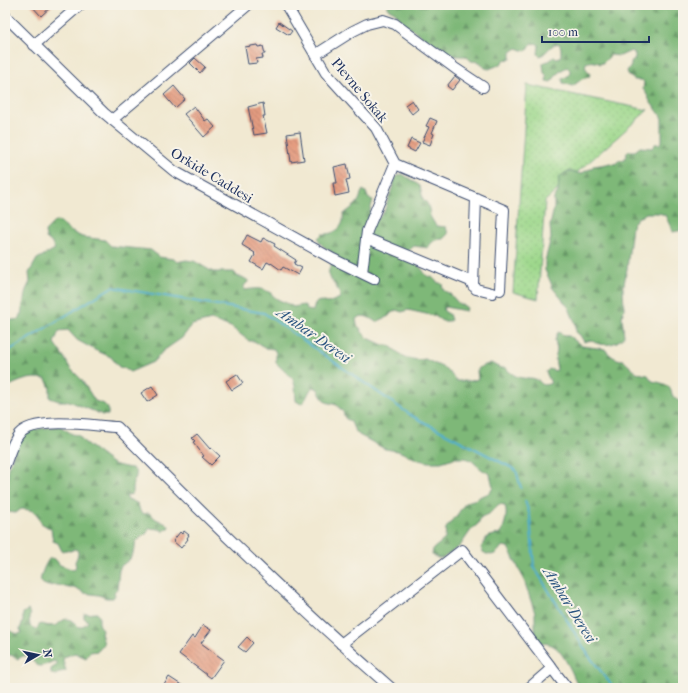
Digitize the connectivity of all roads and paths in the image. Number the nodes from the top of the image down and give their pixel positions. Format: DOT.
graph roads {
  1 [pos="80,5"];
  2 [pos="248,5"];
  3 [pos="286,5"];
  4 [pos="5,16"];
  5 [pos="34,45"];
  6 [pos="315,55"];
  7 [pos="483,87"];
  8 [pos="112,120"];
  9 [pos="395,164"];
  10 [pos="476,198"];
  11 [pos="366,238"];
  12 [pos="362,273"];
  13 [pos="374,279"];
  14 [pos="473,286"];
  15 [pos="5,465"];
  16 [pos="341,644"];
  17 [pos="552,668"];
  18 [pos="391,688"];
  19 [pos="529,688"];
  20 [pos="567,688"];
  1 -- 5 [label="street"];
  2 -- 8 [label="street"];
  3 -- 6 [label="street, Plevne Sokak"];
  4 -- 5 [label="street, Orkide Caddesi"];
  5 -- 8 [label="street, Orkide Caddesi"];
  6 -- 7 [label="street"];
  6 -- 9 [label="street, Plevne Sokak"];
  8 -- 12 [label="street, Orkide Caddesi"];
  9 -- 10 [label="street"];
  9 -- 11 [label="street"];
  10 -- 14 [label="street"];
  10 -- 14 [label="street"];
  11 -- 12 [label="street"];
  11 -- 14 [label="street"];
  12 -- 13 [label="street, Orkide Caddesi"];
  15 -- 16 [label="street"];
  16 -- 17 [label="street"];
  16 -- 18 [label="street"];
  17 -- 19 [label="street"];
  17 -- 20 [label="street"];
}
